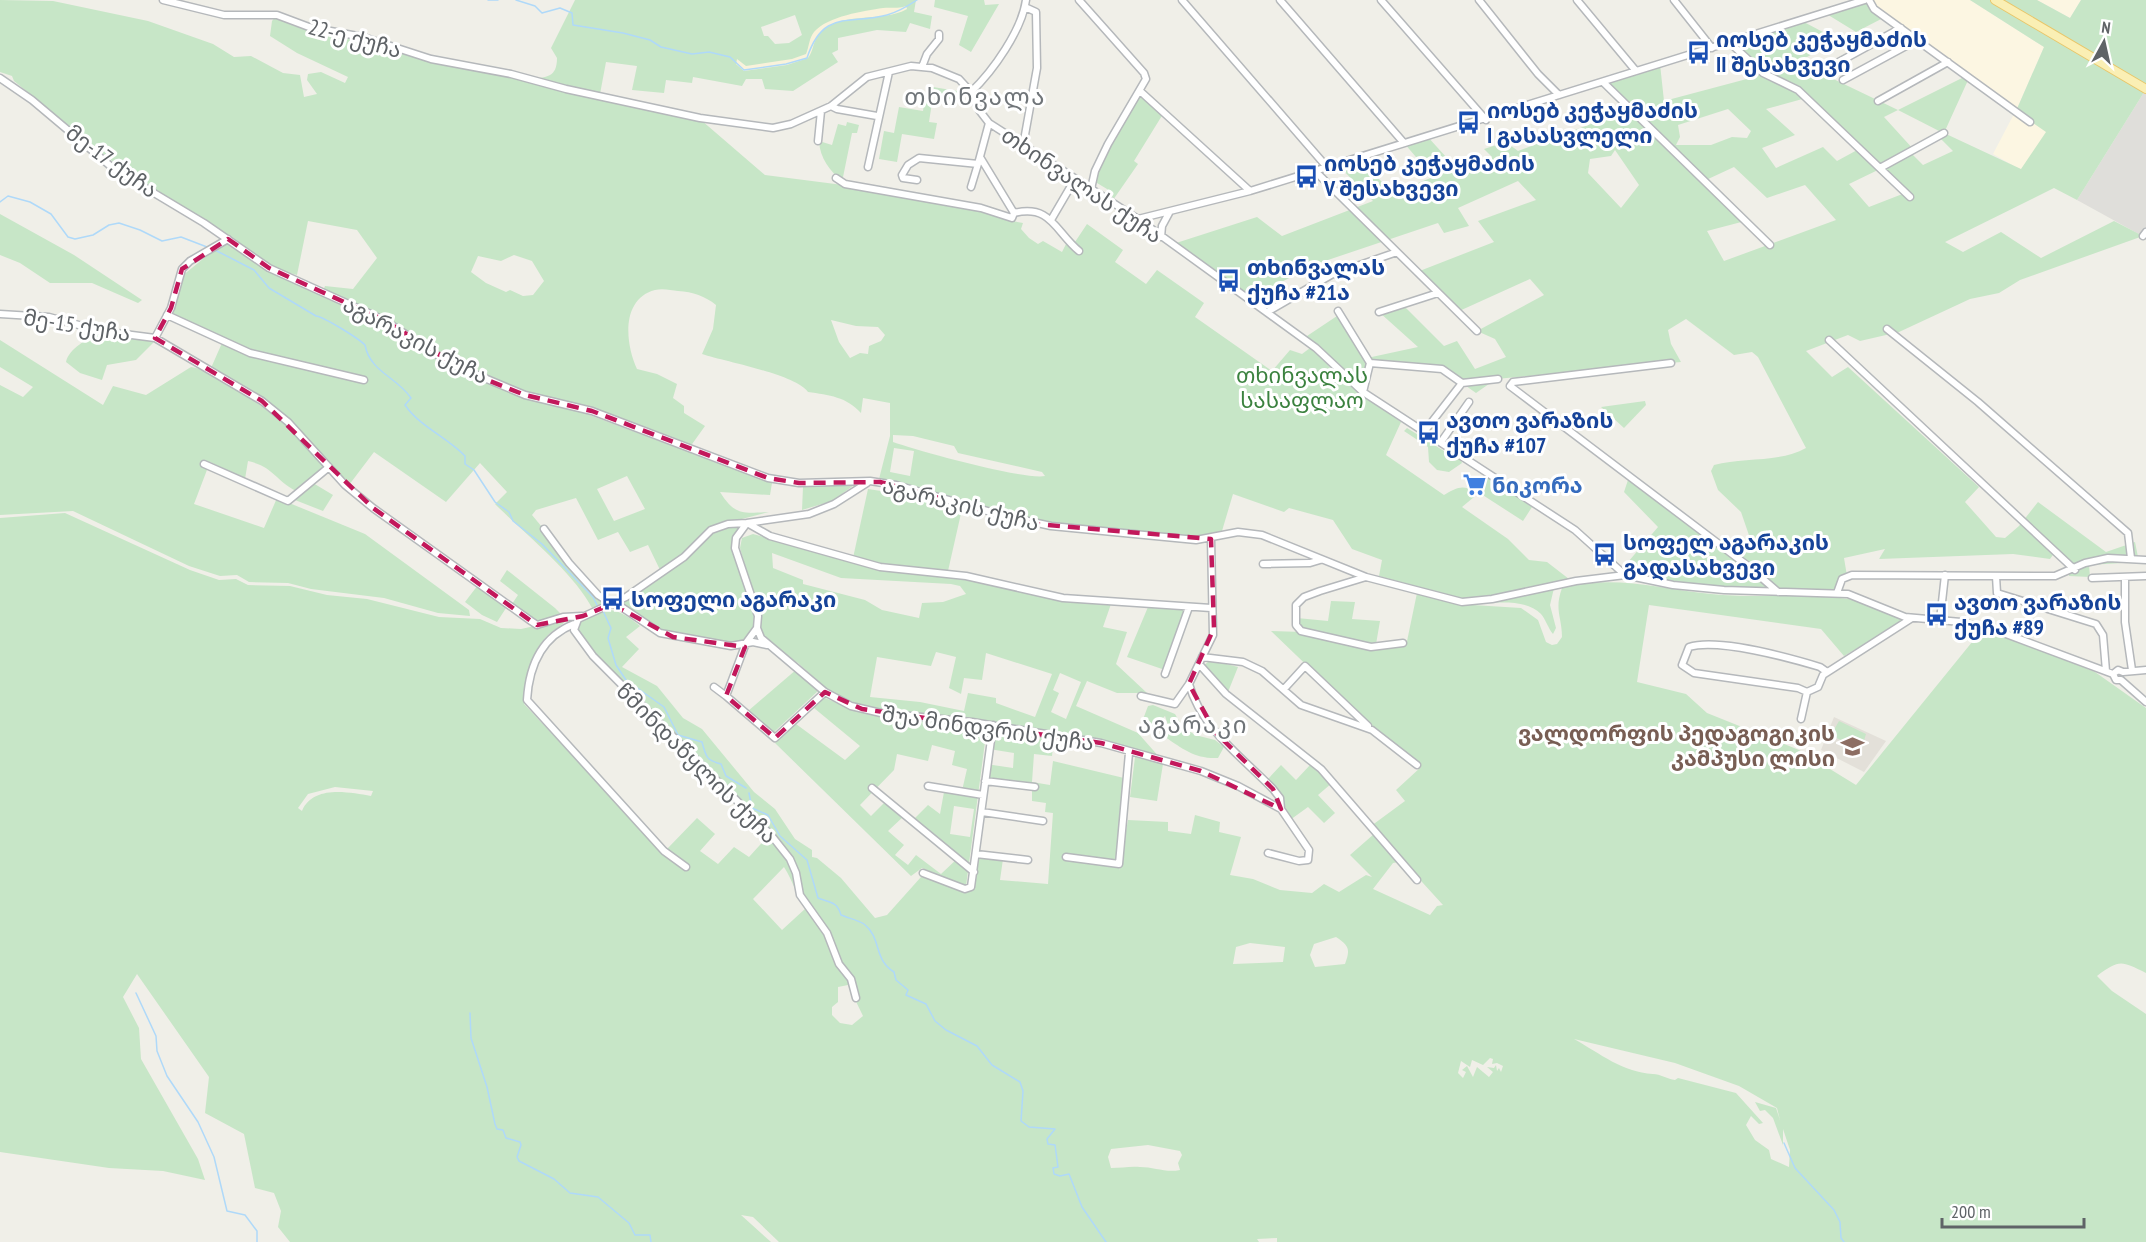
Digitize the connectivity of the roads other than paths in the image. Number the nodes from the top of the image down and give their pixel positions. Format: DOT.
graph roads {
  1 [pos="163,0"];
  2 [pos="1079,0"];
  3 [pos="1182,0"];
  4 [pos="1280,0"];
  5 [pos="1381,0"];
  6 [pos="1479,0"];
  7 [pos="1577,0"];
  8 [pos="1674,0"];
  9 [pos="1867,0"];
  10 [pos="1995,0"];
  11 [pos="1026,3"];
  12 [pos="1901,28"];
  13 [pos="939,33"];
  14 [pos="1917,40"];
  15 [pos="1730,43"];
  16 [pos="1712,48"];
  17 [pos="1948,62"];
  18 [pos="922,67"];
  19 [pos="1826,69"];
  20 [pos="1636,71"];
  21 [pos="889,72"];
  22 [pos="511,74"];
  23 [pos="0,78"];
  24 [pos="1843,80"];
  25 [pos="1603,82"];
  26 [pos="2146,89"];
  27 [pos="1140,91"];
  28 [pos="971,92"];
  29 [pos="1559,95"];
  30 [pos="1878,101"];
  31 [pos="831,106"];
  32 [pos="821,111"];
  33 [pos="878,116"];
  34 [pos="1486,120"];
  35 [pos="2030,122"];
  36 [pos="989,123"];
  37 [pos="1944,133"];
  38 [pos="818,141"];
  39 [pos="1404,142"];
  40 [pos="1023,146"];
  41 [pos="979,161"];
  42 [pos="1326,166"];
  43 [pos="868,167"];
  44 [pos="1880,168"];
  45 [pos="1314,170"];
  46 [pos="836,178"];
  47 [pos="1075,179"];
  48 [pos="917,180"];
  49 [pos="971,187"];
  50 [pos="1091,189"];
  51 [pos="1250,191"];
  52 [pos="1910,197"];
  53 [pos="1014,213"];
  54 [pos="1170,213"];
  55 [pos="1051,219"];
  56 [pos="1138,219"];
  57 [pos="1161,237"];
  58 [pos="228,239"];
  59 [pos="1770,245"];
  60 [pos="1079,251"];
  61 [pos="1397,252"];
  62 [pos="1438,293"];
  63 [pos="1338,311"];
  64 [pos="1267,312"];
  65 [pos="1378,312"];
  66 [pos="0,314"];
  67 [pos="168,315"];
  68 [pos="1887,329"];
  69 [pos="1477,331"];
  70 [pos="155,338"];
  71 [pos="1829,340"];
  72 [pos="1370,363"];
  73 [pos="1671,363"];
  74 [pos="1498,379"];
  75 [pos="364,380"];
  76 [pos="1462,383"];
  77 [pos="1364,392"];
  78 [pos="1469,402"];
  79 [pos="1424,432"];
  80 [pos="1441,442"];
  81 [pos="204,464"];
  82 [pos="329,467"];
  83 [pos="870,481"];
  84 [pos="747,523"];
  85 [pos="544,529"];
  86 [pos="1211,539"];
  87 [pos="2131,558"];
  88 [pos="1320,560"];
  89 [pos="2146,560"];
  90 [pos="1263,564"];
  91 [pos="2074,570"];
  92 [pos="1625,575"];
  93 [pos="1945,575"];
  94 [pos="1995,576"];
  95 [pos="2146,576"];
  96 [pos="1366,577"];
  97 [pos="2092,578"];
  98 [pos="2125,578"];
  99 [pos="1778,592"];
  100 [pos="1837,593"];
  101 [pos="612,604"];
  102 [pos="1189,608"];
  103 [pos="1211,608"];
  104 [pos="583,616"];
  105 [pos="1912,618"];
  106 [pos="1940,620"];
  107 [pos="574,624"];
  108 [pos="757,628"];
  109 [pos="747,643"];
  110 [pos="1403,643"];
  111 [pos="768,645"];
  112 [pos="1201,661"];
  113 [pos="2132,670"];
  114 [pos="2146,670"];
  115 [pos="2106,671"];
  116 [pos="1827,672"];
  117 [pos="2123,672"];
  118 [pos="1165,674"];
  119 [pos="2113,674"];
  120 [pos="2121,680"];
  121 [pos="1189,684"];
  122 [pos="714,687"];
  123 [pos="1284,688"];
  124 [pos="2130,689"];
  125 [pos="825,692"];
  126 [pos="1807,692"];
  127 [pos="726,696"];
  128 [pos="1141,696"];
  129 [pos="2146,702"];
  130 [pos="1801,719"];
  131 [pos="993,726"];
  132 [pos="1372,730"];
  133 [pos="1129,753"];
  134 [pos="1417,765"];
  135 [pos="985,781"];
  136 [pos="928,786"];
  137 [pos="1035,787"];
  138 [pos="872,788"];
  139 [pos="983,795"];
  140 [pos="1281,809"];
  141 [pos="982,812"];
  142 [pos="1043,821"];
  143 [pos="1268,853"];
  144 [pos="976,854"];
  145 [pos="1066,857"];
  146 [pos="1028,860"];
  147 [pos="686,867"];
  148 [pos="974,872"];
  149 [pos="923,873"];
  150 [pos="1417,880"];
  151 [pos="856,998"];
  1 -- 22 [label="street, 22-ე ქუჩა"];
  2 -- 27 [label="street"];
  3 -- 42 [label="street"];
  4 -- 39 [label="street"];
  5 -- 34 [label="street"];
  6 -- 29 [label="street"];
  7 -- 20 [label="street"];
  8 -- 16 [label="street"];
  9 -- 12 [label="street"];
  9 -- 15 [label="street"];
  10 -- 26 [label="main road"];
  11 -- 28 [label="street"];
  11 -- 40 [label="street"];
  12 -- 14 [label="street"];
  12 -- 19 [label="street"];
  13 -- 18 [label="street"];
  14 -- 17 [label="street"];
  14 -- 24 [label="street"];
  15 -- 16 [label="street"];
  15 -- 44 [label="street"];
  16 -- 20 [label="street"];
  17 -- 30 [label="street"];
  17 -- 35 [label="street"];
  18 -- 21 [label="street, თხინვალას ქუჩა"];
  18 -- 28 [label="street, თხინვალას ქუჩა"];
  20 -- 25 [label="street"];
  21 -- 31 [label="street, თხინვალას ქუჩა"];
  21 -- 33 [label="street"];
  22 -- 32 [label="street, თხინვალას ქუჩა"];
  23 -- 58 [label="street, მე-17 ქუჩა"];
  25 -- 29 [label="street"];
  25 -- 59 [label="street"];
  27 -- 50 [label="street"];
  27 -- 51 [label="street"];
  28 -- 36 [label="street, თხინვალას ქუჩა"];
  29 -- 34 [label="street"];
  31 -- 32 [label="street, თხინვალას ქუჩა"];
  31 -- 33 [label="street"];
  32 -- 38 [label="street"];
  33 -- 43 [label="street"];
  34 -- 39 [label="street"];
  36 -- 40 [label="street, თხინვალას ქუჩა"];
  36 -- 41 [label="street"];
  37 -- 44 [label="street"];
  39 -- 42 [label="street"];
  40 -- 47 [label="street, თხინვალას ქუჩა"];
  41 -- 48 [label="street"];
  41 -- 49 [label="street"];
  41 -- 53 [label="street"];
  42 -- 45 [label="street"];
  44 -- 52 [label="street"];
  45 -- 51 [label="street"];
  45 -- 61 [label="street"];
  46 -- 53 [label="street"];
  47 -- 50 [label="street, თხინვალას ქუჩა"];
  47 -- 55 [label="street"];
  50 -- 56 [label="street, თხინვალას ქუჩა"];
  51 -- 54 [label="street"];
  53 -- 55 [label="street"];
  54 -- 56 [label="street"];
  54 -- 57 [label="street"];
  55 -- 60 [label="street"];
  56 -- 57 [label="street, თხინვალას ქუჩა"];
  57 -- 64 [label="street, თხინვალას ქუჩა"];
  58 -- 67 [label="street"];
  58 -- 83 [label="street, აგარაკის ქუჩა"];
  61 -- 62 [label="street"];
  61 -- 64 [label="street"];
  62 -- 65 [label="street"];
  62 -- 69 [label="street"];
  63 -- 72 [label="street"];
  64 -- 77 [label="street, თხინვალას ქუჩა"];
  66 -- 70 [label="street, მე-15 ქუჩა"];
  67 -- 70 [label="street"];
  67 -- 75 [label="street"];
  68 -- 87 [label="street"];
  70 -- 82 [label="street"];
  71 -- 91 [label="street"];
  72 -- 76 [label="street"];
  72 -- 77 [label="street"];
  73 -- 99 [label="street"];
  74 -- 76 [label="street"];
  76 -- 79 [label="street"];
  77 -- 79 [label="street, თხინვალას ქუჩა"];
  78 -- 80 [label="street"];
  79 -- 80 [label="street, თხინვალას ქუჩა"];
  80 -- 92 [label="street, თხინვალას ქუჩა"];
  81 -- 82 [label="street"];
  82 -- 104 [label="street"];
  83 -- 84 [label="street"];
  83 -- 86 [label="street, აგარაკის ქუჩა"];
  84 -- 101 [label="street"];
  84 -- 102 [label="street"];
  84 -- 108 [label="street, შუა მინდვრის ქუჩა"];
  85 -- 101 [label="street"];
  86 -- 88 [label="street, აგარაკის ქუჩა"];
  86 -- 103 [label="street"];
  87 -- 89 [label="street"];
  87 -- 91 [label="street"];
  88 -- 90 [label="street"];
  88 -- 96 [label="street, აგარაკის ქუჩა"];
  91 -- 94 [label="street"];
  92 -- 96 [label="street, აგარაკის ქუჩა"];
  92 -- 99 [label="street"];
  93 -- 94 [label="street"];
  93 -- 100 [label="street"];
  93 -- 106 [label="street"];
  94 -- 115 [label="street"];
  95 -- 98 [label="street"];
  96 -- 110 [label="street"];
  97 -- 98 [label="street"];
  98 -- 113 [label="street"];
  99 -- 100 [label="street"];
  100 -- 105 [label="street"];
  101 -- 104 [label="street"];
  101 -- 109 [label="street"];
  102 -- 103 [label="street"];
  102 -- 118 [label="street"];
  103 -- 112 [label="street"];
  104 -- 107 [label="street"];
  105 -- 106 [label="street"];
  105 -- 116 [label="street"];
  106 -- 115 [label="street"];
  107 -- 147 [label="street"];
  107 -- 151 [label="street, წმინდაწყლის ქუჩა"];
  108 -- 109 [label="street"];
  108 -- 111 [label="street, შუა მინდვრის ქუჩა"];
  109 -- 111 [label="street"];
  109 -- 127 [label="street"];
  111 -- 125 [label="street, შუა მინდვრის ქუჩა"];
  112 -- 121 [label="street"];
  112 -- 123 [label="street"];
  112 -- 150 [label="street"];
  113 -- 114 [label="street"];
  113 -- 117 [label="street"];
  113 -- 124 [label="street"];
  115 -- 119 [label="street"];
  116 -- 126 [label="street"];
  116 -- 126 [label="street"];
  117 -- 119 [label="street"];
  117 -- 120 [label="street"];
  119 -- 120 [label="street"];
  120 -- 124 [label="street"];
  121 -- 128 [label="street"];
  121 -- 140 [label="street"];
  122 -- 127 [label="street"];
  123 -- 132 [label="street"];
  123 -- 132 [label="street"];
  124 -- 129 [label="street"];
  125 -- 127 [label="street"];
  125 -- 131 [label="street, შუა მინდვრის ქუჩა"];
  126 -- 130 [label="street"];
  131 -- 133 [label="street, შუა მინდვრის ქუჩა"];
  131 -- 135 [label="street"];
  132 -- 134 [label="street"];
  133 -- 140 [label="street, შუა მინდვრის ქუჩა"];
  133 -- 145 [label="street"];
  135 -- 137 [label="street"];
  135 -- 139 [label="street"];
  136 -- 139 [label="street"];
  138 -- 148 [label="street"];
  139 -- 141 [label="street"];
  140 -- 143 [label="street"];
  141 -- 142 [label="street"];
  141 -- 144 [label="street"];
  144 -- 146 [label="street"];
  144 -- 148 [label="street"];
  148 -- 149 [label="street"];
}
